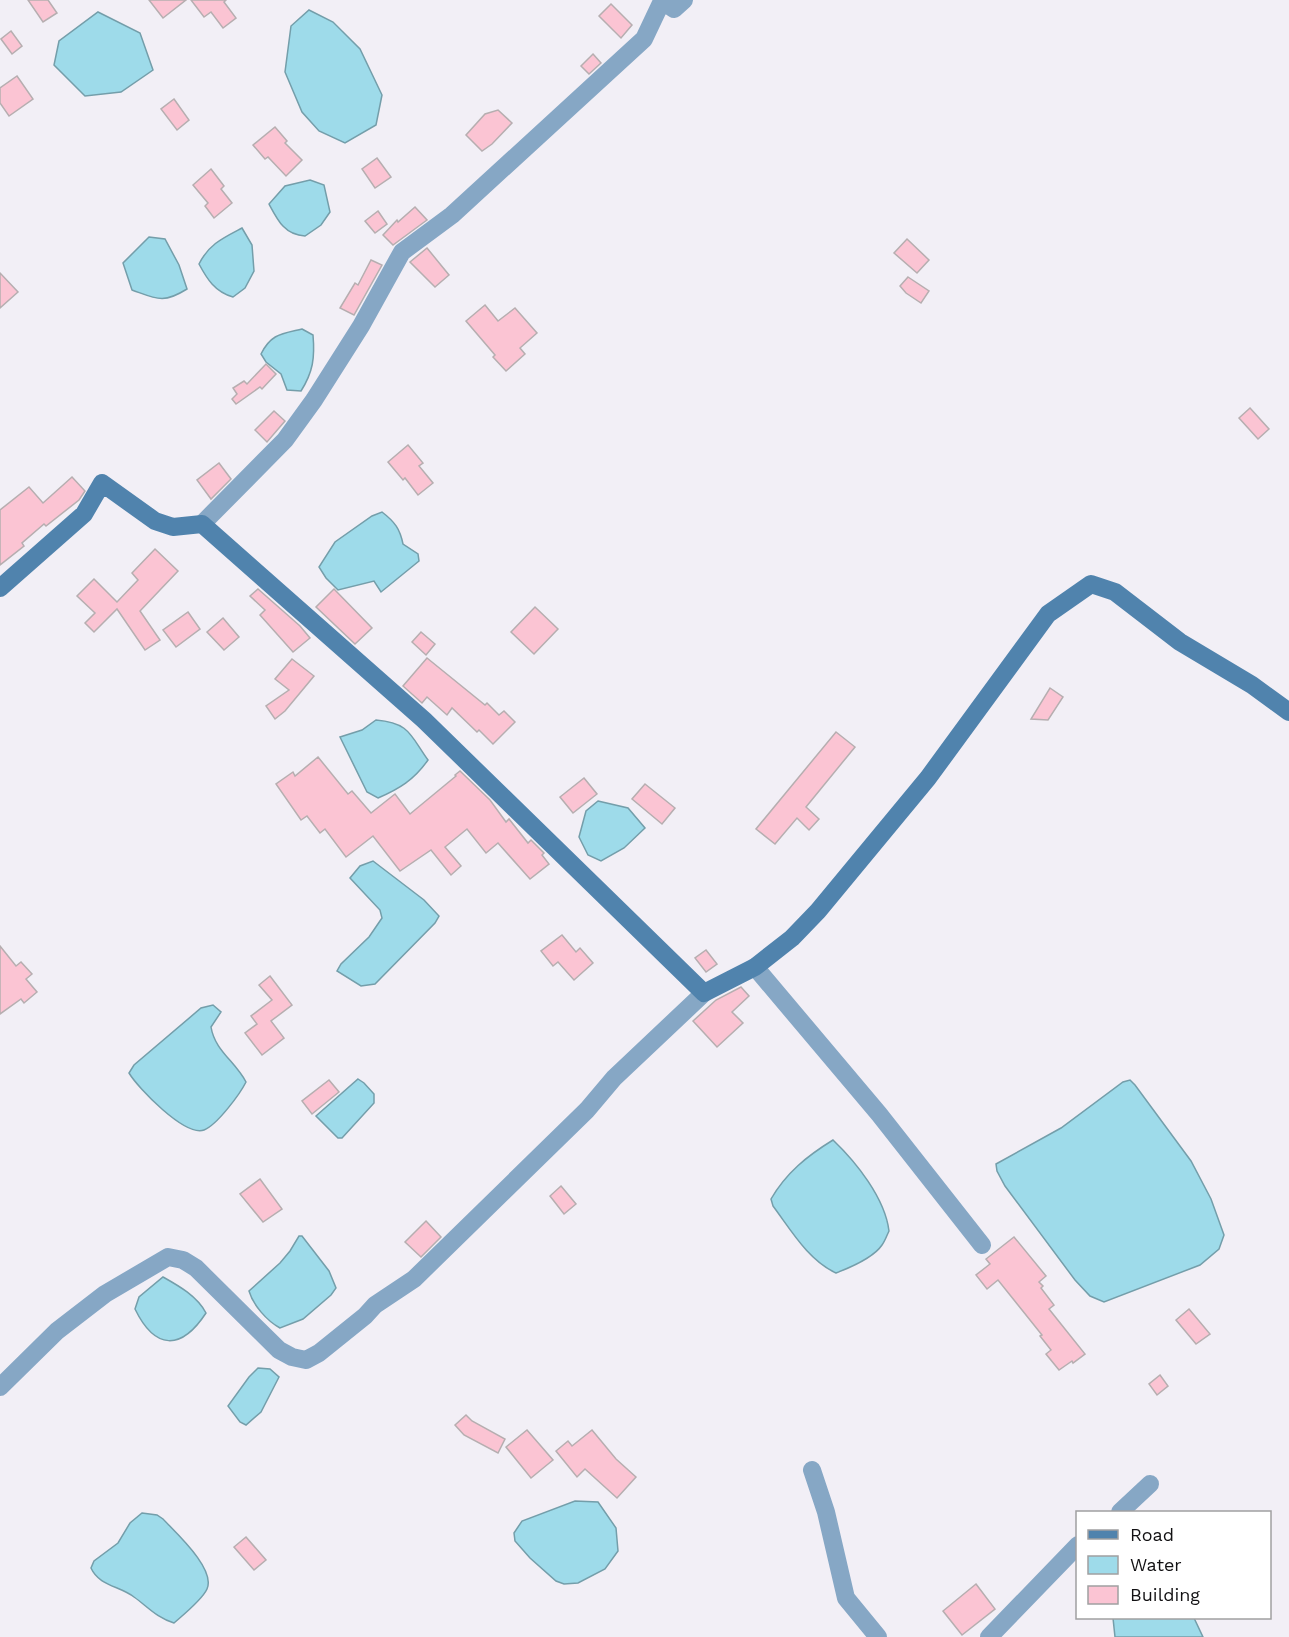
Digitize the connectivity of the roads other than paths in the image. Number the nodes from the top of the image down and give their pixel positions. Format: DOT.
graph roads {
  1 [pos="684,0"];
  2 [pos="202,524"];
  3 [pos="0,588"];
  4 [pos="1289,712"];
  5 [pos="755,967"];
  6 [pos="704,993"];
  7 [pos="982,1245"];
  8 [pos="0,1388"];
  9 [pos="812,1470"];
  10 [pos="1150,1484"];
  11 [pos="1121,1511"];
  12 [pos="1076,1546"];
  13 [pos="878,1637"];
  14 [pos="989,1637"];
  1 -- 2 [label="street"];
  2 -- 3 [label="street"];
  2 -- 6 [label="street"];
  4 -- 5 [label="street"];
  5 -- 6 [label="street"];
  5 -- 7 [label="street"];
  6 -- 8 [label="street"];
  9 -- 13 [label="street"];
  10 -- 11 [label="street"];
  12 -- 14 [label="street"];
}
